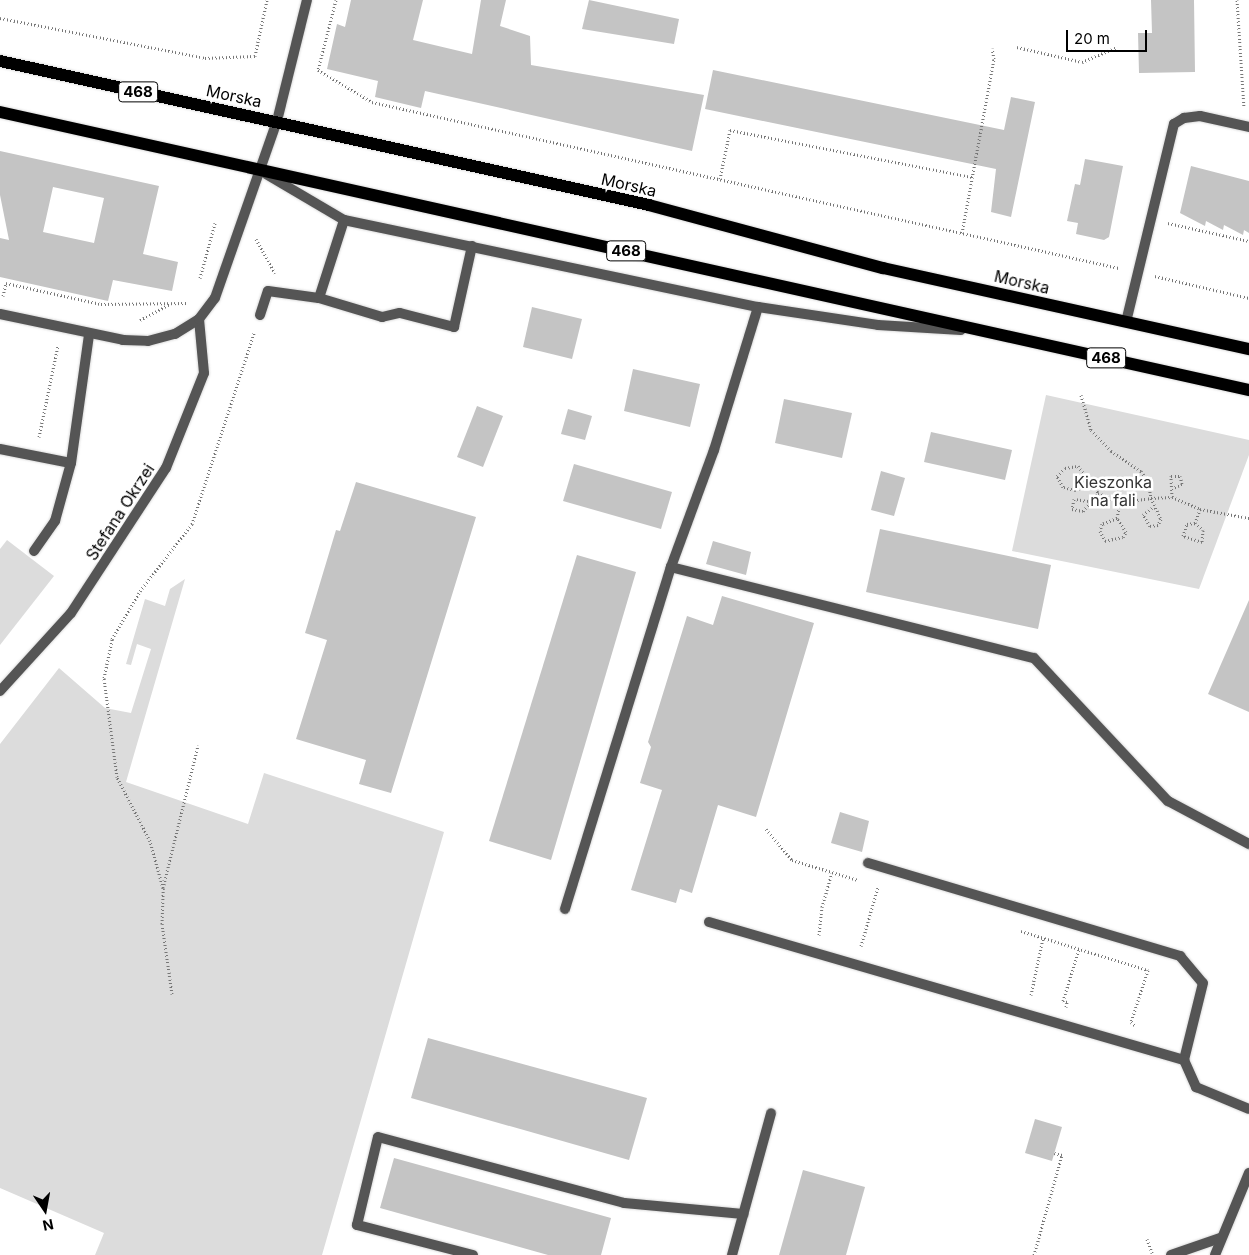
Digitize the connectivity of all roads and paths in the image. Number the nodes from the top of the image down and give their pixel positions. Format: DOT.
graph roads {
  1 [pos="267,0"];
  2 [pos="307,0"];
  3 [pos="336,0"];
  4 [pos="1238,0"];
  5 [pos="0,18"];
  6 [pos="1017,47"];
  7 [pos="1117,47"];
  8 [pos="992,48"];
  9 [pos="0,62"];
  10 [pos="0,112"];
  11 [pos="277,122"];
  12 [pos="1247,126"];
  13 [pos="259,169"];
  14 [pos="972,177"];
  15 [pos="720,179"];
  16 [pos="344,220"];
  17 [pos="1162,222"];
  18 [pos="214,223"];
  19 [pos="962,232"];
  20 [pos="254,234"];
  21 [pos="1249,241"];
  22 [pos="472,246"];
  23 [pos="1137,272"];
  24 [pos="0,282"];
  25 [pos="6,283"];
  26 [pos="198,285"];
  27 [pos="286,294"];
  28 [pos="319,298"];
  29 [pos="1249,298"];
  30 [pos="2,302"];
  31 [pos="193,303"];
  32 [pos="758,308"];
  33 [pos="0,314"];
  34 [pos="260,315"];
  35 [pos="199,320"];
  36 [pos="1126,322"];
  37 [pos="994,333"];
  38 [pos="89,334"];
  39 [pos="58,345"];
  40 [pos="1249,349"];
  41 [pos="1249,390"];
  42 [pos="1081,395"];
  43 [pos="37,445"];
  44 [pos="0,449"];
  45 [pos="71,463"];
  46 [pos="1089,484"];
  47 [pos="1173,488"];
  48 [pos="1098,493"];
  49 [pos="1172,497"];
  50 [pos="1151,498"];
  51 [pos="1088,501"];
  52 [pos="1120,502"];
  53 [pos="1153,507"];
  54 [pos="1200,509"];
  55 [pos="1117,518"];
  56 [pos="1249,518"];
  57 [pos="1195,523"];
  58 [pos="34,551"];
  59 [pos="671,567"];
  60 [pos="0,691"];
  61 [pos="198,745"];
  62 [pos="766,829"];
  63 [pos="1249,844"];
  64 [pos="868,863"];
  65 [pos="832,873"];
  66 [pos="863,882"];
  67 [pos="871,884"];
  68 [pos="878,887"];
  69 [pos="163,888"];
  70 [pos="887,890"];
  71 [pos="565,909"];
  72 [pos="710,922"];
  73 [pos="1016,929"];
  74 [pos="1043,938"];
  75 [pos="1079,948"];
  76 [pos="814,952"];
  77 [pos="855,964"];
  78 [pos="172,994"];
  79 [pos="1028,1015"];
  80 [pos="1060,1024"];
  81 [pos="1130,1044"];
  82 [pos="1184,1060"];
  83 [pos="1249,1109"];
  84 [pos="771,1113"];
  85 [pos="1054,1153"];
  86 [pos="1249,1173"];
  87 [pos="743,1214"];
  88 [pos="1220,1238"];
  89 [pos="1147,1239"];
  90 [pos="473,1255"];
  91 [pos="732,1255"];
  92 [pos="1034,1255"];
  93 [pos="1153,1255"];
  94 [pos="1171,1255"];
  95 [pos="1215,1255"];
  1 -- 5 [label="path"];
  2 -- 11 [label="street"];
  3 -- 15 [label="path"];
  4 -- 12 [label="path"];
  6 -- 7 [label="path"];
  8 -- 14 [label="path"];
  9 -- 11 [label="main road, Morska / 468"];
  10 -- 13 [label="main road, 468"];
  11 -- 13 [label="street"];
  11 -- 36 [label="main road, Morska / 468"];
  12 -- 23 [label="street"];
  13 -- 16 [label="street"];
  13 -- 35 [label="street"];
  13 -- 37 [label="main road, 468"];
  14 -- 15 [label="path"];
  14 -- 19 [label="path"];
  15 -- 19 [label="path"];
  16 -- 22 [label="street"];
  16 -- 28 [label="street"];
  17 -- 21 [label="path"];
  18 -- 26 [label="path"];
  19 -- 23 [label="path"];
  20 -- 27 [label="path"];
  22 -- 28 [label="street"];
  22 -- 32 [label="street"];
  23 -- 29 [label="path"];
  23 -- 36 [label="street"];
  24 -- 25 [label="path"];
  25 -- 30 [label="path"];
  25 -- 31 [label="path"];
  27 -- 28 [label="street"];
  27 -- 34 [label="street"];
  32 -- 37 [label="street"];
  32 -- 59 [label="street"];
  33 -- 38 [label="street"];
  34 -- 69 [label="path"];
  35 -- 38 [label="street"];
  35 -- 60 [label="street, Stefana Okrzei"];
  36 -- 40 [label="main road, Morska / 468"];
  37 -- 41 [label="main road, 468"];
  38 -- 45 [label="street"];
  39 -- 43 [label="path"];
  42 -- 50 [label="path"];
  44 -- 45 [label="street"];
  45 -- 58 [label="street"];
  46 -- 46 [label="path"];
  46 -- 48 [label="path"];
  47 -- 47 [label="path"];
  47 -- 49 [label="path"];
  48 -- 51 [label="path"];
  48 -- 52 [label="path"];
  49 -- 50 [label="path"];
  49 -- 54 [label="path"];
  50 -- 52 [label="path"];
  50 -- 53 [label="path"];
  51 -- 51 [label="path"];
  52 -- 55 [label="path"];
  53 -- 53 [label="path"];
  54 -- 56 [label="path"];
  54 -- 57 [label="path"];
  55 -- 55 [label="path"];
  57 -- 57 [label="path"];
  59 -- 63 [label="street"];
  59 -- 71 [label="street"];
  61 -- 69 [label="path"];
  62 -- 65 [label="path"];
  64 -- 82 [label="street"];
  65 -- 66 [label="path"];
  65 -- 76 [label="path"];
  67 -- 68 [label="path"];
  68 -- 70 [label="path"];
  68 -- 77 [label="path"];
  69 -- 78 [label="path"];
  72 -- 76 [label="street"];
  73 -- 74 [label="path"];
  74 -- 75 [label="path"];
  74 -- 79 [label="path"];
  75 -- 80 [label="path"];
  75 -- 81 [label="path"];
  76 -- 77 [label="street"];
  77 -- 79 [label="street"];
  79 -- 80 [label="street"];
  80 -- 81 [label="street"];
  81 -- 82 [label="street"];
  82 -- 83 [label="street"];
  84 -- 87 [label="street"];
  85 -- 92 [label="path"];
  86 -- 88 [label="street"];
  87 -- 90 [label="street"];
  87 -- 91 [label="street"];
  88 -- 94 [label="street"];
  88 -- 95 [label="street"];
  89 -- 93 [label="path"];
}
